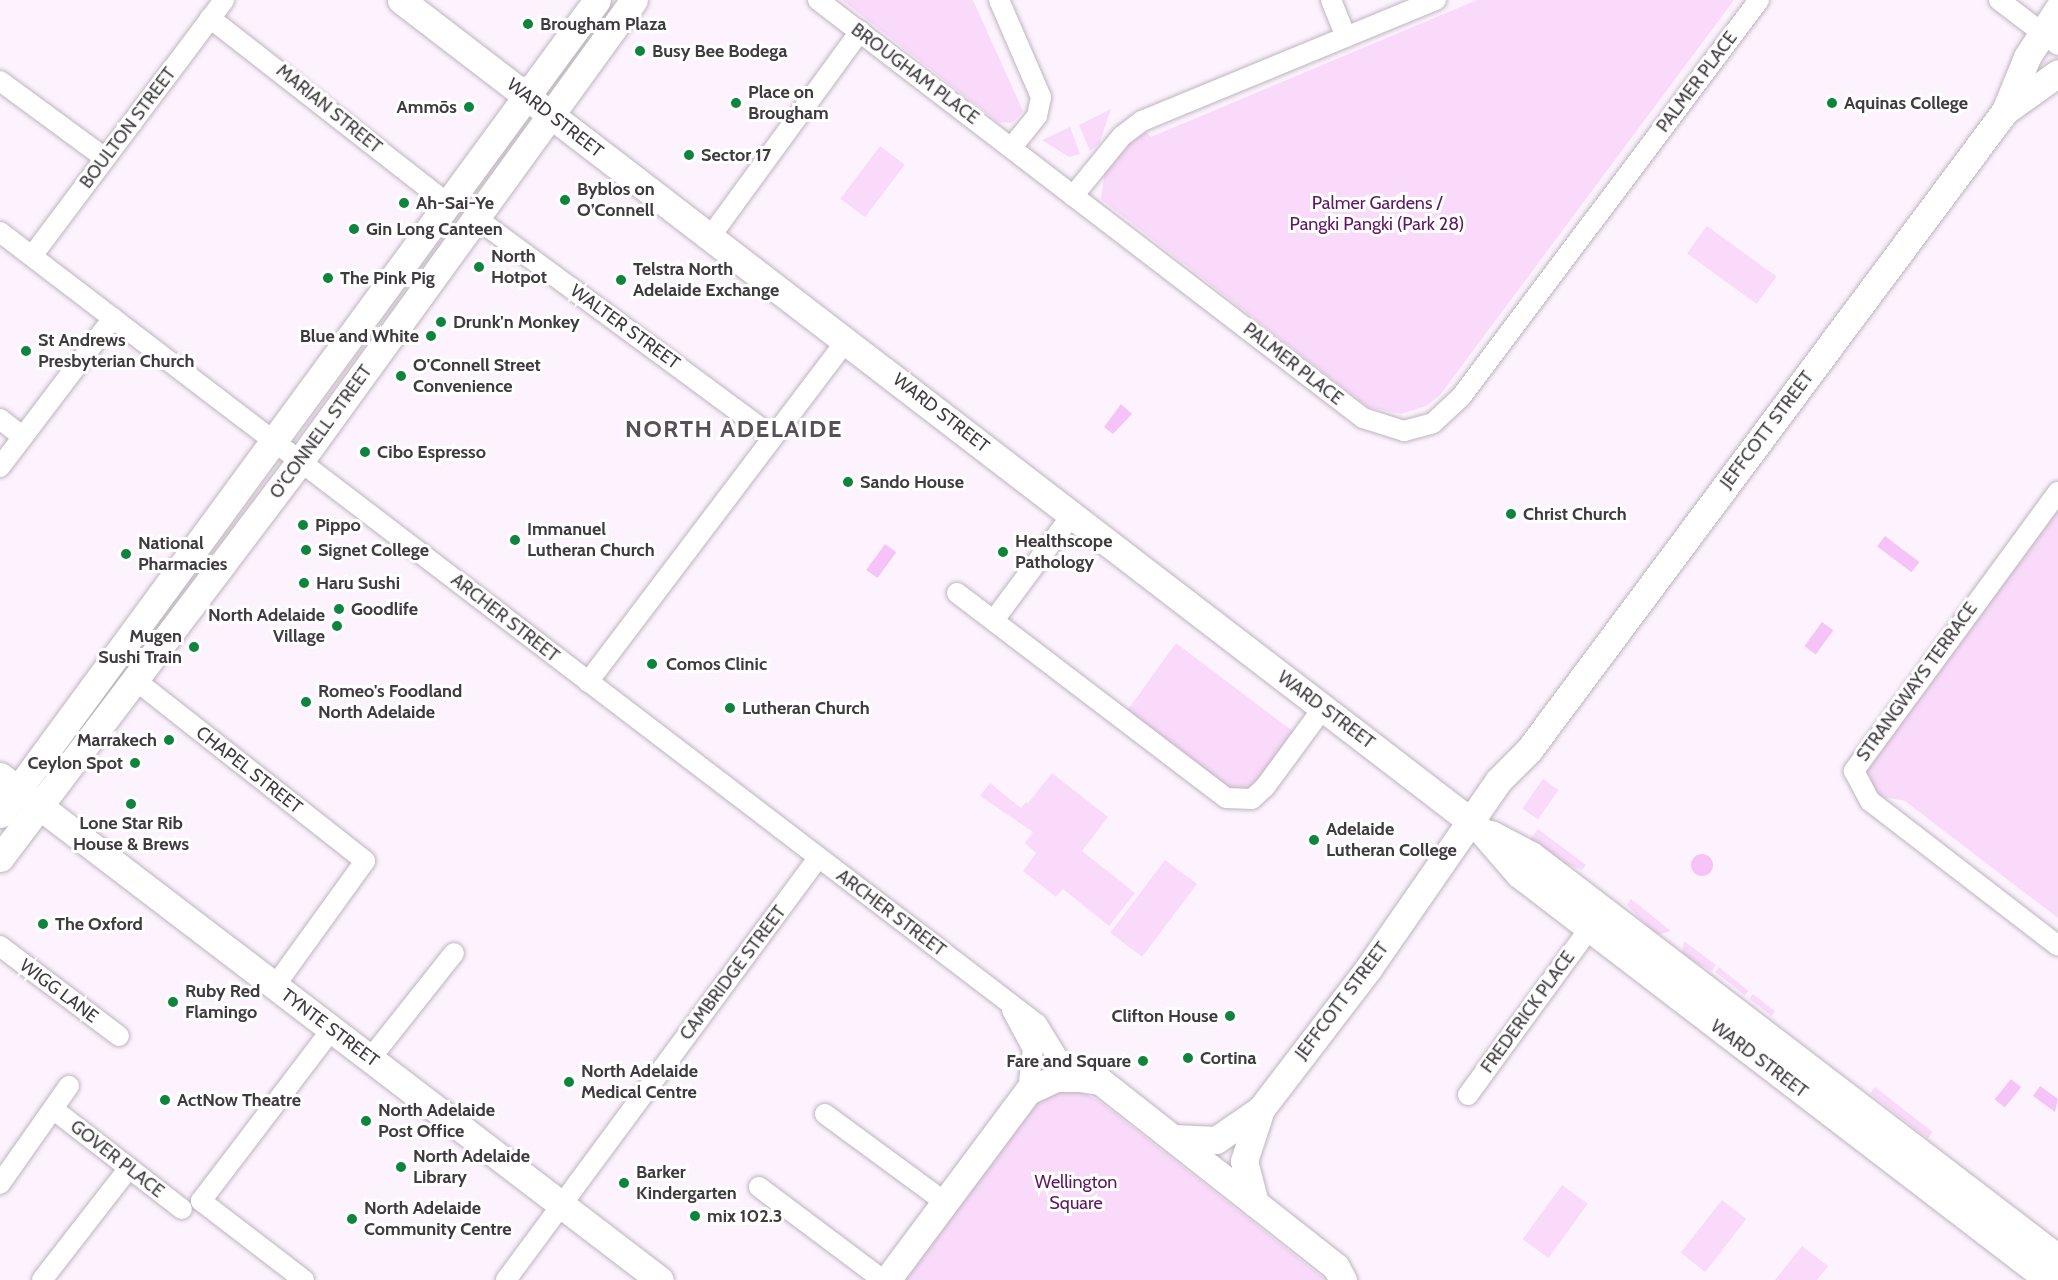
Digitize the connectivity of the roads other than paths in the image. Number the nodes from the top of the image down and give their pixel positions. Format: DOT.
graph roads {
  1 [pos="224,0"];
  2 [pos="401,0"];
  3 [pos="597,0"];
  4 [pos="634,0"];
  5 [pos="818,0"];
  6 [pos="999,0"];
  7 [pos="1330,0"];
  8 [pos="1436,0"];
  9 [pos="1759,0"];
  10 [pos="1999,0"];
  11 [pos="2058,9"];
  12 [pos="210,18"];
  13 [pos="860,31"];
  14 [pos="1346,37"];
  15 [pos="2050,39"];
  16 [pos="2058,74"];
  17 [pos="0,81"];
  18 [pos="525,95"];
  19 [pos="2005,111"];
  20 [pos="551,115"];
  21 [pos="1012,147"];
  22 [pos="105,158"];
  23 [pos="1073,196"];
  24 [pos="447,203"];
  25 [pos="476,218"];
  26 [pos="0,232"];
  27 [pos="710,237"];
  28 [pos="32,256"];
  29 [pos="113,318"];
  30 [pos="846,339"];
  31 [pos="0,419"];
  32 [pos="23,437"];
  33 [pos="773,437"];
  34 [pos="276,443"];
  35 [pos="300,461"];
  36 [pos="0,467"];
  37 [pos="2058,492"];
  38 [pos="1072,515"];
  39 [pos="957,593"];
  40 [pos="994,620"];
  41 [pos="134,679"];
  42 [pos="588,682"];
  43 [pos="1323,708"];
  44 [pos="19,790"];
  45 [pos="0,814"];
  46 [pos="1475,825"];
  47 [pos="0,858"];
  48 [pos="818,858"];
  49 [pos="1589,929"];
  50 [pos="0,946"];
  51 [pos="2058,946"];
  52 [pos="454,953"];
  53 [pos="275,986"];
  54 [pos="1009,1004"];
  55 [pos="332,1029"];
  56 [pos="119,1036"];
  57 [pos="370,1059"];
  58 [pos="1079,1078"];
  59 [pos="69,1086"];
  60 [pos="1029,1091"];
  61 [pos="1468,1095"];
  62 [pos="53,1109"];
  63 [pos="1261,1109"];
  64 [pos="825,1114"];
  65 [pos="1173,1138"];
  66 [pos="129,1168"];
  67 [pos="0,1184"];
  68 [pos="759,1187"];
  69 [pos="945,1202"];
  70 [pos="1255,1203"];
  71 [pos="561,1204"];
  72 [pos="182,1209"];
  73 [pos="2058,1258"];
  74 [pos="1347,1279"];
  75 [pos="42,1280"];
  76 [pos="304,1280"];
  77 [pos="506,1280"];
  78 [pos="660,1280"];
  79 [pos="885,1280"];
  80 [pos="2049,1280"];
  1 -- 12 [label="street, BOULTON STREET"];
  2 -- 18 [label="main road, WARD STREET"];
  3 -- 18 [label="main road, O'CONNELL STREET"];
  4 -- 20 [label="main road, O'CONNELL STREET"];
  5 -- 13 [label="street, BROUGHAM PLACE"];
  6 -- 21 [label="street"];
  7 -- 14 [label="street"];
  8 -- 14 [label="street"];
  9 -- 23 [label="street, PALMER PLACE"];
  10 -- 15 [label="street"];
  11 -- 15 [label="main road, JEFFCOTT STREET"];
  12 -- 22 [label="street, BOULTON STREET"];
  12 -- 24 [label="street, MARIAN STREET"];
  13 -- 21 [label="street, BROUGHAM PLACE"];
  13 -- 27 [label="street"];
  14 -- 23 [label="street"];
  15 -- 19 [label="main road, JEFFCOTT STREET"];
  16 -- 19 [label="main road, JEFFCOTT STREET"];
  17 -- 22 [label="street"];
  18 -- 20 [label="main road, WARD STREET"];
  18 -- 24 [label="main road, O'CONNELL STREET"];
  19 -- 46 [label="main road, JEFFCOTT STREET"];
  20 -- 25 [label="main road, O'CONNELL STREET"];
  20 -- 27 [label="main road, WARD STREET"];
  21 -- 23 [label="street, BROUGHAM PLACE"];
  22 -- 28 [label="street, BOULTON STREET"];
  24 -- 34 [label="main road, O'CONNELL STREET"];
  25 -- 33 [label="street, WALTER STREET"];
  25 -- 35 [label="main road, O'CONNELL STREET"];
  26 -- 28 [label="street, ARCHER STREET"];
  27 -- 30 [label="main road, WARD STREET"];
  28 -- 29 [label="street, ARCHER STREET"];
  29 -- 32 [label="street"];
  29 -- 34 [label="street, ARCHER STREET"];
  30 -- 33 [label="street"];
  30 -- 38 [label="main road, WARD STREET"];
  31 -- 32 [label="street"];
  32 -- 36 [label="street"];
  33 -- 42 [label="street"];
  34 -- 35 [label="street, ARCHER STREET"];
  34 -- 44 [label="main road, O'CONNELL STREET"];
  35 -- 41 [label="main road, O'CONNELL STREET"];
  35 -- 42 [label="street, ARCHER STREET"];
  37 -- 51 [label="street, STRANGWAYS TERRACE"];
  38 -- 40 [label="street"];
  38 -- 43 [label="main road, WARD STREET"];
  39 -- 40 [label="street"];
  40 -- 43 [label="street"];
  41 -- 44 [label="main road, O'CONNELL STREET"];
  41 -- 53 [label="street, CHAPEL STREET"];
  42 -- 48 [label="street, ARCHER STREET"];
  43 -- 46 [label="main road, WARD STREET"];
  44 -- 45 [label="main road, O'CONNELL STREET"];
  44 -- 47 [label="main road, O'CONNELL STREET"];
  44 -- 53 [label="main road, TYNTE STREET"];
  46 -- 49 [label="main road, WARD STREET"];
  46 -- 63 [label="main road, JEFFCOTT STREET"];
  46 -- 73 [label="main road, WARD STREET"];
  48 -- 54 [label="street, ARCHER STREET"];
  48 -- 71 [label="street, CAMBRIDGE STREET"];
  49 -- 61 [label="street, FREDERICK PLACE"];
  49 -- 80 [label="main road, WARD STREET"];
  50 -- 56 [label="street, WIGG LANE"];
  52 -- 57 [label="street"];
  53 -- 55 [label="main road, TYNTE STREET"];
  54 -- 58 [label="street, ARCHER STREET"];
  54 -- 60 [label="street, ARCHER STREET"];
  55 -- 57 [label="main road, TYNTE STREET"];
  55 -- 76 [label="street"];
  57 -- 71 [label="main road, TYNTE STREET"];
  58 -- 60 [label="main road"];
  58 -- 65 [label="main road"];
  59 -- 62 [label="street, GOVER PLACE"];
  60 -- 69 [label="main road"];
  62 -- 66 [label="street, GOVER PLACE"];
  62 -- 67 [label="street, GOVER PLACE"];
  63 -- 65 [label="main road, JEFFCOTT STREET"];
  63 -- 70 [label="main road, JEFFCOTT STREET"];
  64 -- 69 [label="street"];
  65 -- 70 [label="main road"];
  66 -- 72 [label="street, GOVER PLACE"];
  66 -- 75 [label="street"];
  68 -- 79 [label="street"];
  69 -- 79 [label="main road"];
  70 -- 74 [label="main road"];
  71 -- 77 [label="street, CAMBRIDGE STREET"];
  71 -- 78 [label="main road, TYNTE STREET"];
}
